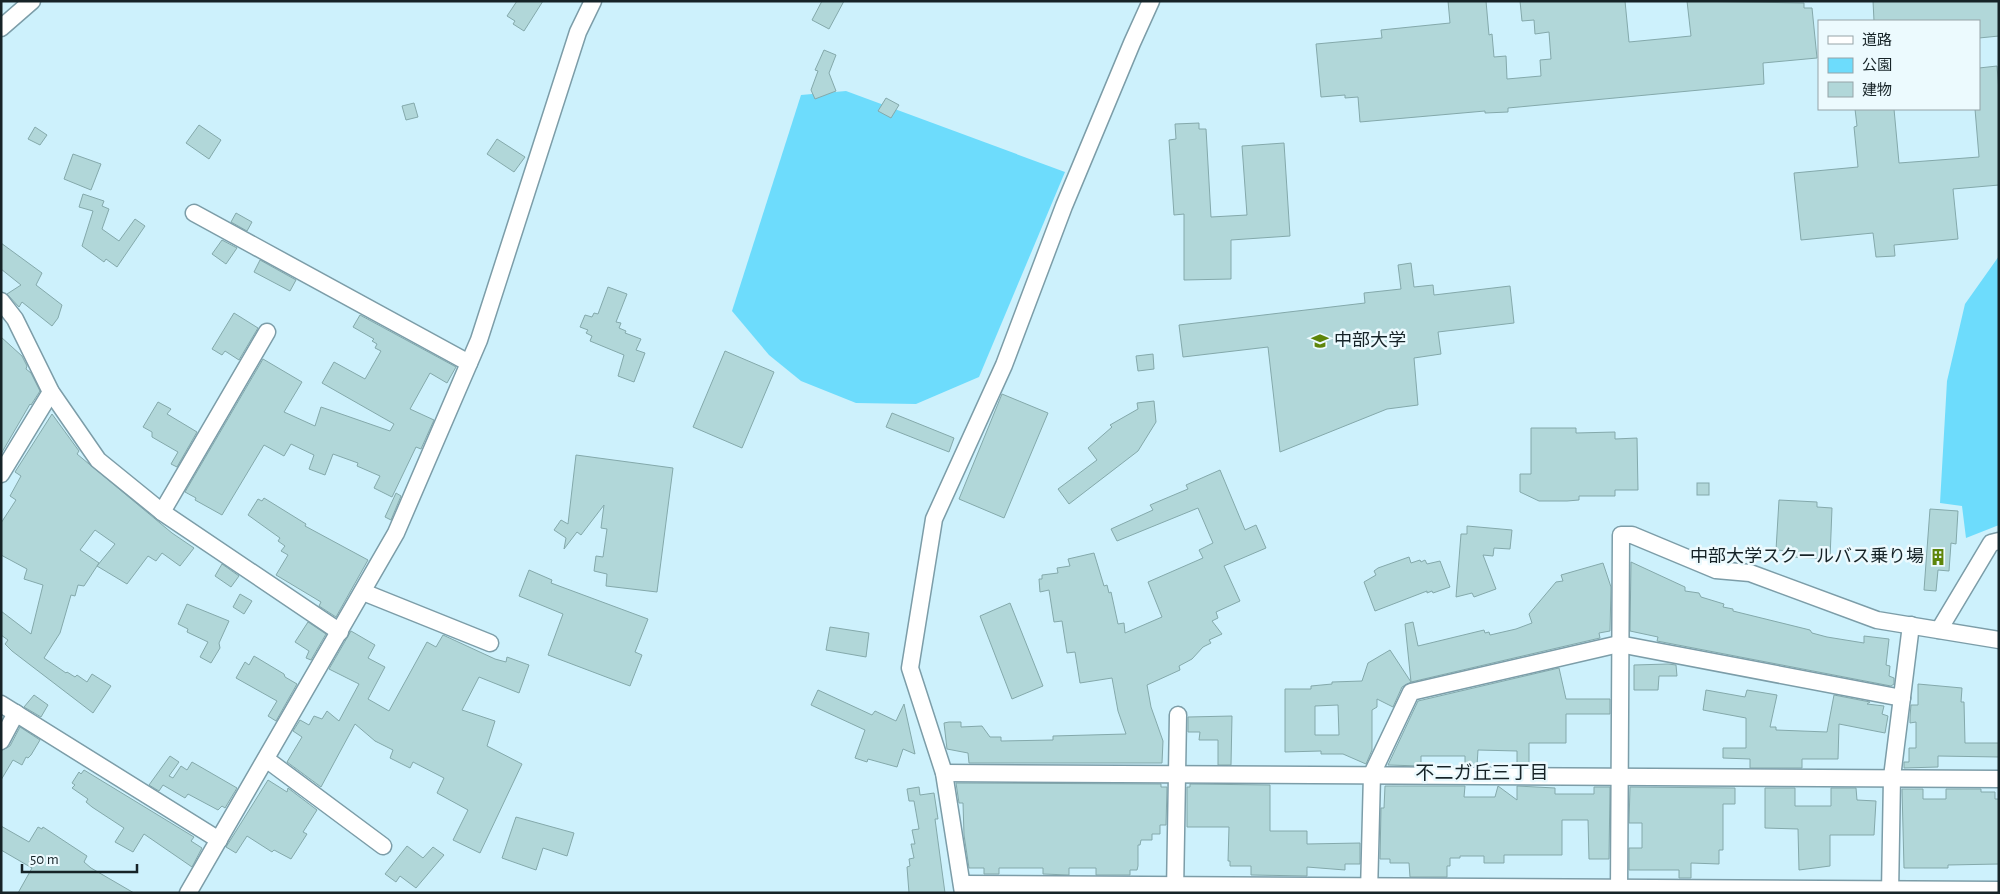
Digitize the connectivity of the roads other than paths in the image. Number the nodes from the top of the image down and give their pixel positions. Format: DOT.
graph roads {
  1 [pos="32,1"];
  2 [pos="593,1"];
  3 [pos="1152,1"];
  4 [pos="1,28"];
  5 [pos="194,213"];
  6 [pos="1,301"];
  7 [pos="267,332"];
  8 [pos="469,363"];
  9 [pos="51,392"];
  10 [pos="1,474"];
  11 [pos="162,512"];
  12 [pos="1999,541"];
  13 [pos="363,592"];
  14 [pos="1911,625"];
  15 [pos="1939,630"];
  16 [pos="340,632"];
  17 [pos="1999,640"];
  18 [pos="490,643"];
  19 [pos="1619,644"];
  20 [pos="1902,698"];
  21 [pos="1,704"];
  22 [pos="16,713"];
  23 [pos="1178,715"];
  24 [pos="1,741"];
  25 [pos="266,760"];
  26 [pos="944,773"];
  27 [pos="1176,773"];
  28 [pos="1372,774"];
  29 [pos="1620,777"];
  30 [pos="1892,777"];
  31 [pos="1999,778"];
  32 [pos="219,840"];
  33 [pos="383,846"];
  34 [pos="963,888"];
  35 [pos="1175,889"];
  36 [pos="1369,890"];
  37 [pos="1619,890"];
  38 [pos="1999,890"];
  39 [pos="1890,891"];
  40 [pos="188,893"];
  1 -- 4 [label="street"];
  2 -- 8 [label="street"];
  3 -- 26 [label="street"];
  5 -- 8 [label="street"];
  6 -- 9 [label="street"];
  7 -- 11 [label="street"];
  8 -- 13 [label="street"];
  9 -- 10 [label="street"];
  9 -- 11 [label="street"];
  11 -- 16 [label="street"];
  12 -- 15 [label="street"];
  13 -- 16 [label="street"];
  13 -- 18 [label="street"];
  14 -- 15 [label="street"];
  14 -- 19 [label="street"];
  14 -- 20 [label="street"];
  15 -- 17 [label="street"];
  16 -- 25 [label="street"];
  19 -- 20 [label="street"];
  19 -- 28 [label="street"];
  19 -- 29 [label="street"];
  20 -- 30 [label="street"];
  21 -- 22 [label="street"];
  22 -- 24 [label="street"];
  22 -- 32 [label="street"];
  23 -- 27 [label="street"];
  25 -- 32 [label="street"];
  25 -- 33 [label="street"];
  26 -- 27 [label="street"];
  26 -- 34 [label="street"];
  27 -- 28 [label="street"];
  27 -- 35 [label="street"];
  28 -- 29 [label="street"];
  28 -- 36 [label="street"];
  29 -- 30 [label="street"];
  29 -- 37 [label="street"];
  30 -- 31 [label="street"];
  30 -- 39 [label="street"];
  32 -- 40 [label="street"];
  34 -- 35 [label="street"];
  35 -- 36 [label="street"];
  36 -- 37 [label="street"];
  37 -- 39 [label="street"];
  38 -- 39 [label="street"];
}
